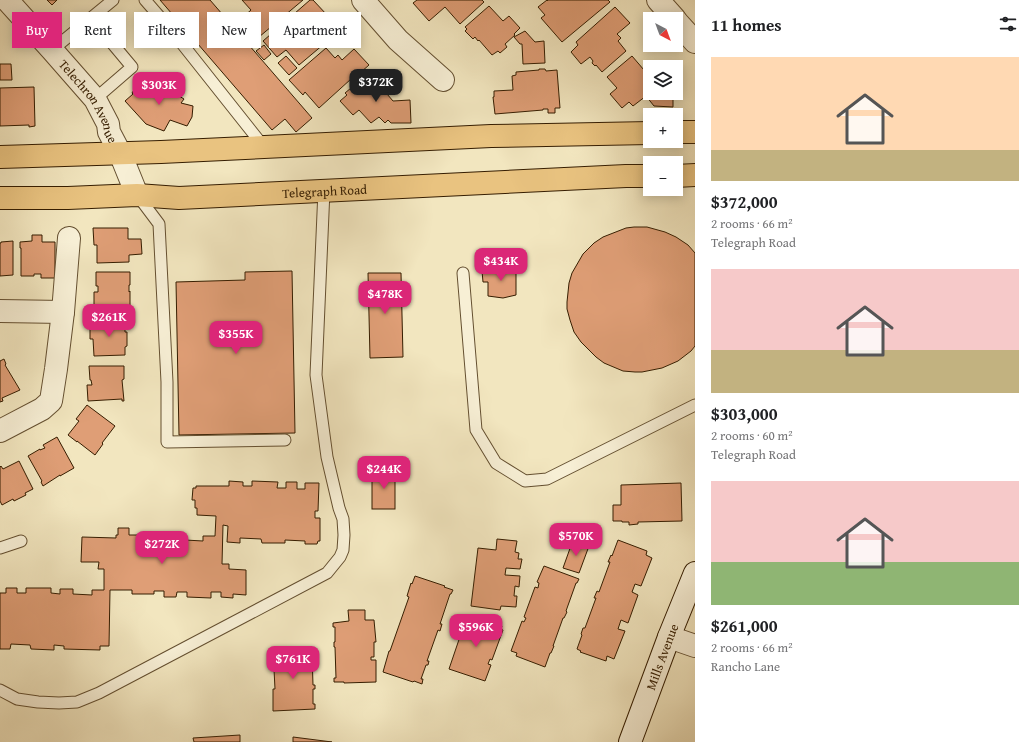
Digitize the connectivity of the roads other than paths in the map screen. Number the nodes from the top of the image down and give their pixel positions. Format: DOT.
graph roads {
  1 [pos="7,0"];
  2 [pos="113,0"];
  3 [pos="145,0"];
  4 [pos="363,0"];
  5 [pos="658,0"];
  6 [pos="98,12"];
  7 [pos="668,12"];
  8 [pos="683,29"];
  9 [pos="70,35"];
  10 [pos="695,42"];
  11 [pos="116,48"];
  12 [pos="52,50"];
  13 [pos="443,80"];
  14 [pos="95,99"];
  15 [pos="683,132"];
  16 [pos="695,132"];
  17 [pos="643,133"];
  18 [pos="264,147"];
  19 [pos="120,153"];
  20 [pos="0,157"];
  21 [pos="695,175"];
  22 [pos="643,176"];
  23 [pos="683,176"];
  24 [pos="324,190"];
  25 [pos="138,195"];
  26 [pos="0,198"];
  27 [pos="69,238"];
  28 [pos="463,273"];
  29 [pos="0,311"];
  30 [pos="63,312"];
  31 [pos="695,405"];
  32 [pos="0,431"];
  33 [pos="285,440"];
  34 [pos="21,542"];
  35 [pos="0,548"];
  36 [pos="695,573"];
  37 [pos="669,637"];
  38 [pos="695,646"];
  39 [pos="0,690"];
  40 [pos="630,742"];
  1 -- 12 [label="street, Telechron Avenue"];
  2 -- 6 [label="lane"];
  3 -- 18 [label="lane"];
  4 -- 13 [label="street"];
  5 -- 7 [label="street"];
  8 -- 10 [label="street"];
  9 -- 12 [label="lane"];
  11 -- 14 [label="lane"];
  12 -- 14 [label="street, Telechron Avenue"];
  14 -- 19 [label="street, Telechron Avenue"];
  15 -- 16 [label="main road"];
  17 -- 18 [label="main road"];
  18 -- 19 [label="main road"];
  19 -- 20 [label="main road"];
  19 -- 25 [label="street, Telechron Avenue"];
  21 -- 23 [label="main road"];
  22 -- 24 [label="main road, Telegraph Road"];
  24 -- 25 [label="main road, Telegraph Road"];
  24 -- 39 [label="lane"];
  25 -- 26 [label="main road, Telegraph Road"];
  25 -- 33 [label="lane"];
  27 -- 30 [label="street"];
  28 -- 31 [label="lane"];
  29 -- 30 [label="street"];
  30 -- 32 [label="street"];
  34 -- 35 [label="lane"];
  36 -- 37 [label="street, Mills Avenue"];
  37 -- 38 [label="street"];
  37 -- 40 [label="street, Mills Avenue"];
}
